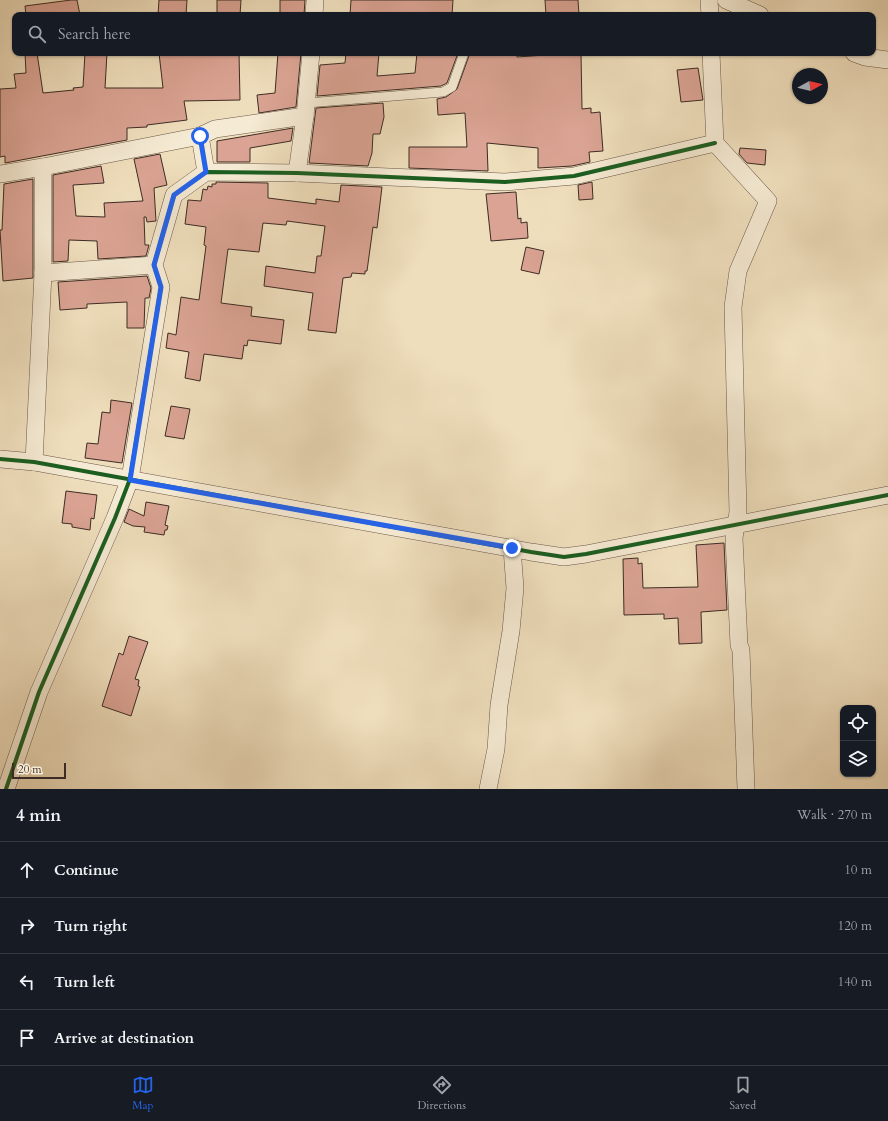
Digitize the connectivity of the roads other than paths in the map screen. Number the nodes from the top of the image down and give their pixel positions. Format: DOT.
graph roads {
  1 [pos="315,0"];
  2 [pos="709,0"];
  3 [pos="726,0"];
  4 [pos="314,12"];
  5 [pos="710,12"];
  6 [pos="753,12"];
  7 [pos="311,56"];
  8 [pos="463,56"];
  9 [pos="711,56"];
  10 [pos="862,56"];
  11 [pos="888,60"];
  12 [pos="306,110"];
  13 [pos="200,136"];
  14 [pos="715,143"];
  15 [pos="43,167"];
  16 [pos="206,172"];
  17 [pos="297,173"];
  18 [pos="0,174"];
  19 [pos="154,265"];
  20 [pos="43,273"];
  21 [pos="0,460"];
  22 [pos="34,462"];
  23 [pos="130,480"];
  24 [pos="888,494"];
  25 [pos="737,524"];
  26 [pos="512,548"];
  27 [pos="6,789"];
  28 [pos="488,789"];
  29 [pos="746,789"];
  1 -- 4 [label="street"];
  2 -- 5 [label="street"];
  3 -- 6 [label="street"];
  7 -- 12 [label="street"];
  8 -- 12 [label="lane"];
  9 -- 14 [label="street"];
  10 -- 11 [label="street"];
  12 -- 13 [label="street"];
  12 -- 17 [label="street"];
  13 -- 15 [label="street"];
  13 -- 16 [label="street"];
  14 -- 17 [label="street"];
  14 -- 25 [label="street"];
  15 -- 18 [label="street"];
  15 -- 20 [label="street"];
  16 -- 17 [label="street"];
  16 -- 19 [label="street"];
  19 -- 20 [label="street"];
  19 -- 23 [label="street"];
  20 -- 22 [label="street"];
  21 -- 22 [label="street"];
  22 -- 23 [label="street"];
  23 -- 26 [label="street"];
  23 -- 27 [label="street"];
  24 -- 25 [label="street"];
  25 -- 26 [label="street"];
  25 -- 29 [label="street"];
  26 -- 28 [label="street"];
}
